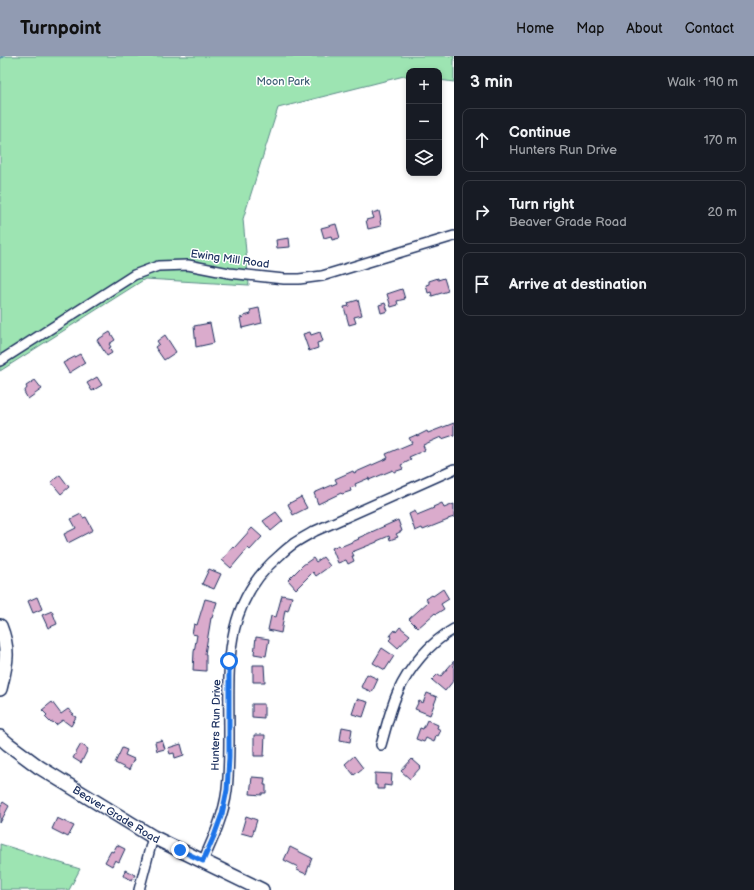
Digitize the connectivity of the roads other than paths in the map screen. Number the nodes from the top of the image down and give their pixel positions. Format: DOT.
graph roads {
  1 [pos="454,236"];
  2 [pos="0,361"];
  3 [pos="454,469"];
  4 [pos="0,626"];
  5 [pos="454,629"];
  6 [pos="0,689"];
  7 [pos="0,737"];
  8 [pos="381,745"];
  9 [pos="153,838"];
  10 [pos="203,861"];
  11 [pos="139,890"];
  12 [pos="262,890"];
  1 -- 2 [label="street, Ewing Mill Road"];
  3 -- 10 [label="street, Hunters Run Drive"];
  4 -- 6 [label="main road"];
  5 -- 8 [label="street"];
  7 -- 9 [label="main road, Beaver Grade Road"];
  9 -- 10 [label="main road, Beaver Grade Road"];
  9 -- 11 [label="street"];
  10 -- 12 [label="main road, Beaver Grade Road"];
}
